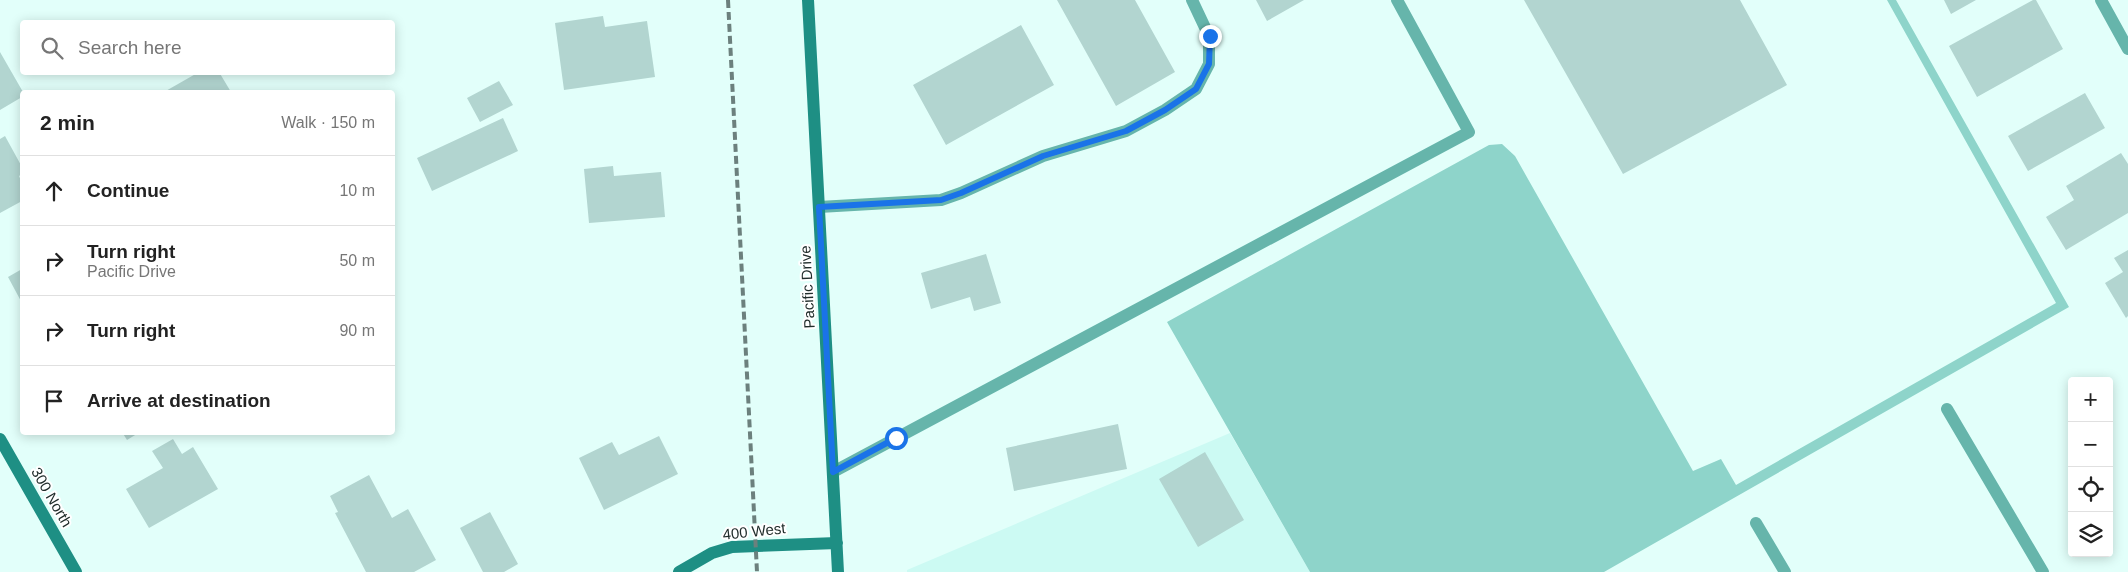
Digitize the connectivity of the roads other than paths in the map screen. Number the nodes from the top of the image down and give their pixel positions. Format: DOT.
graph roads {
  1 [pos="808,0"];
  2 [pos="1192,0"];
  3 [pos="1397,0"];
  4 [pos="2101,0"];
  5 [pos="2128,49"];
  6 [pos="819,207"];
  7 [pos="1947,409"];
  8 [pos="0,439"];
  9 [pos="833,472"];
  10 [pos="1756,523"];
  11 [pos="837,542"];
  12 [pos="76,572"];
  13 [pos="679,572"];
  14 [pos="838,572"];
  15 [pos="1785,572"];
  16 [pos="2043,572"];
  1 -- 6 [label="street, Pacific Drive"];
  2 -- 6 [label="street"];
  3 -- 9 [label="street"];
  4 -- 5 [label="street"];
  6 -- 9 [label="street, Pacific Drive"];
  7 -- 16 [label="street"];
  8 -- 12 [label="street, 300 North"];
  9 -- 11 [label="street, Pacific Drive"];
  10 -- 15 [label="street"];
  11 -- 13 [label="street, 400 West"];
  11 -- 14 [label="street, Pacific Drive"];
}
